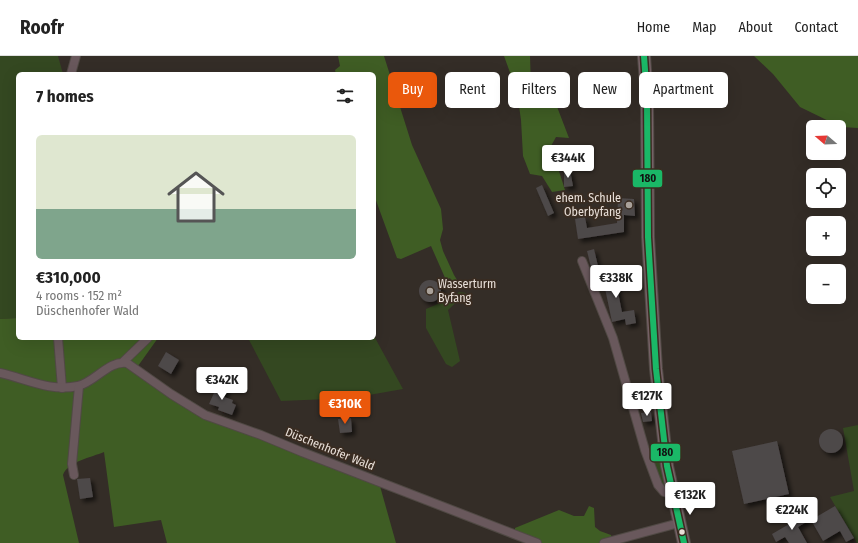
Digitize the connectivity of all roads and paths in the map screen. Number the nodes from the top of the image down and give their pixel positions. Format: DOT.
graph roads {
  1 [pos="76,56"];
  2 [pos="644,56"];
  3 [pos="72,72"];
  4 [pos="582,261"];
  5 [pos="58,340"];
  6 [pos="146,340"];
  7 [pos="123,362"];
  8 [pos="0,373"];
  9 [pos="79,386"];
  10 [pos="62,388"];
  11 [pos="74,475"];
  12 [pos="672,494"];
  13 [pos="679,523"];
  14 [pos="537,543"];
  15 [pos="604,543"];
  16 [pos="684,543"];
  1 -- 3 [label="street"];
  2 -- 12 [label="street"];
  4 -- 12 [label="street"];
  5 -- 10 [label="street"];
  6 -- 7 [label="street"];
  7 -- 9 [label="street"];
  7 -- 14 [label="street, Düschenhofer Wald"];
  8 -- 10 [label="street"];
  9 -- 10 [label="street"];
  9 -- 11 [label="street"];
  12 -- 13 [label="street"];
  13 -- 15 [label="street"];
  13 -- 16 [label="street"];
}
